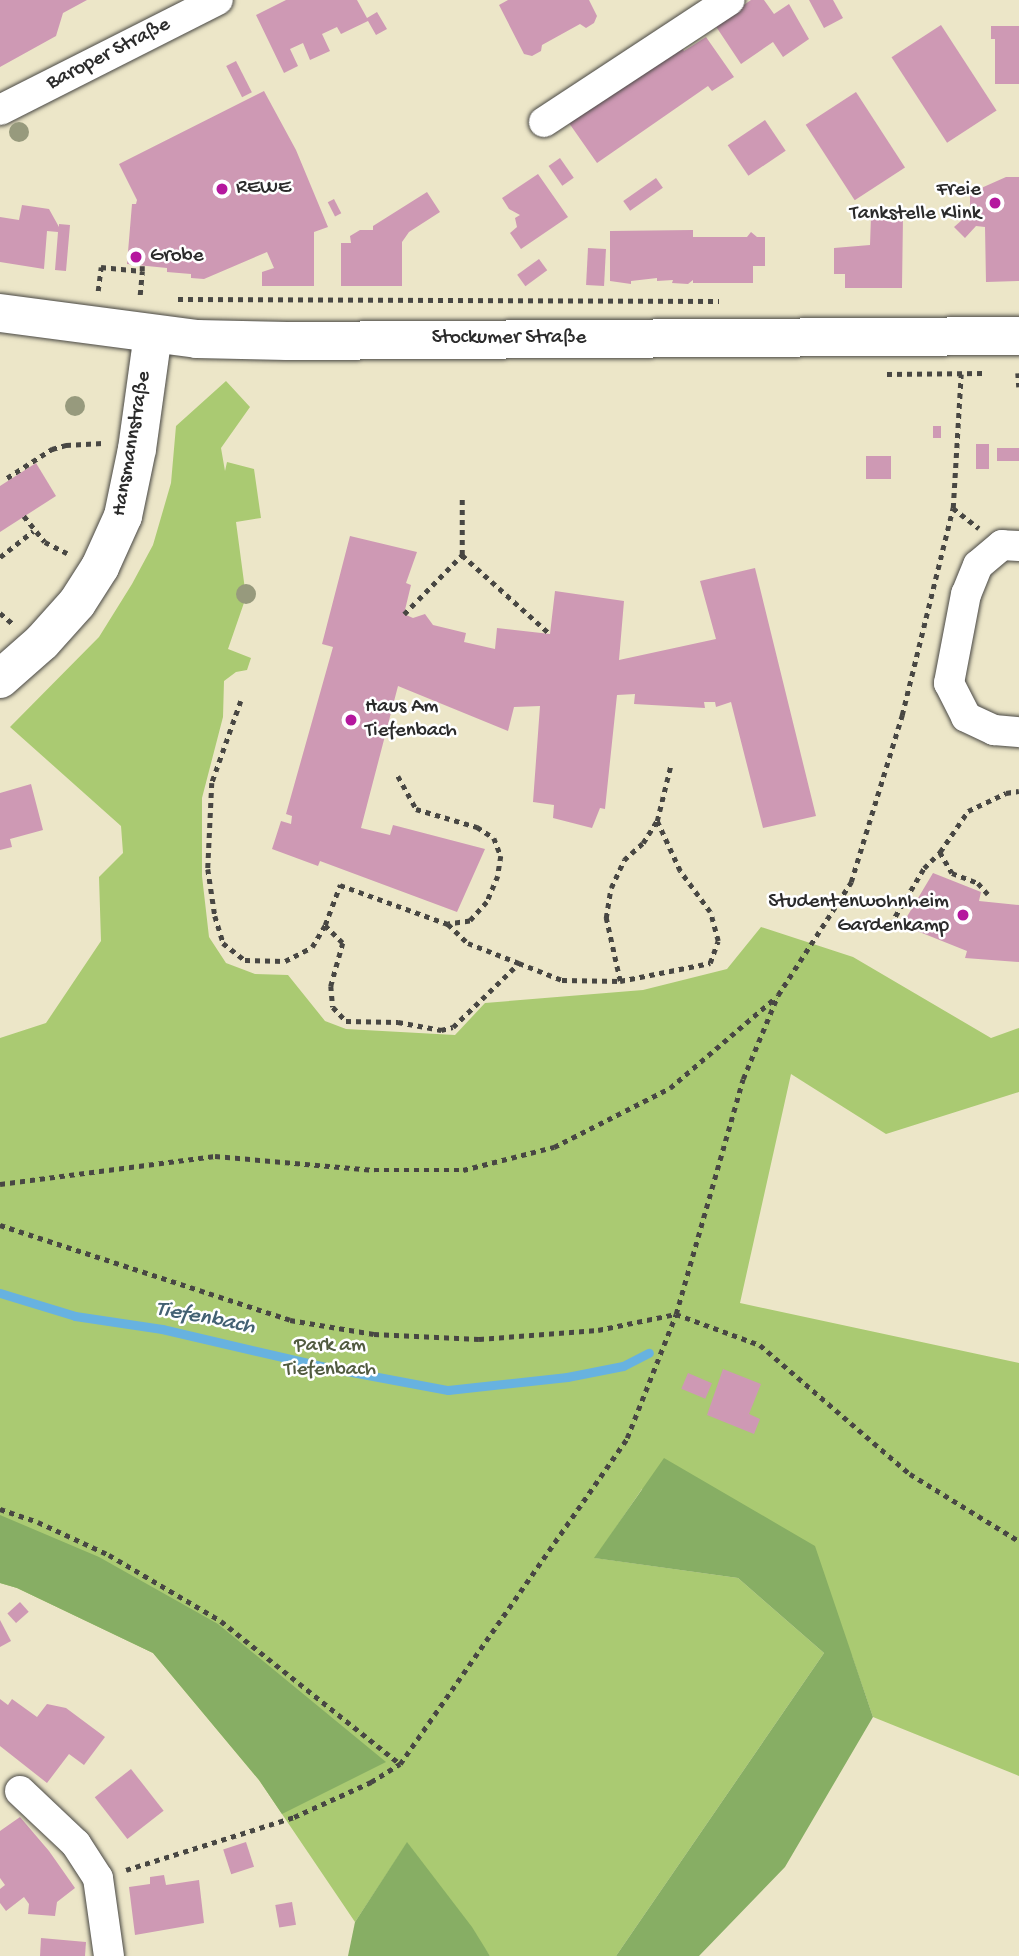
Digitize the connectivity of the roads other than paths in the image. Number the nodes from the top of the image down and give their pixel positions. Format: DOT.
graph roads {
  1 [pos="218,0"];
  2 [pos="730,0"];
  3 [pos="0,110"];
  4 [pos="544,122"];
  5 [pos="0,313"];
  6 [pos="153,334"];
  7 [pos="1018,354"];
  8 [pos="1019,545"];
  9 [pos="0,679"];
  10 [pos="1019,732"];
  11 [pos="20,1791"];
  12 [pos="109,1956"];
  1 -- 3 [label="street, Baroper Straße"];
  2 -- 4 [label="street"];
  5 -- 6 [label="main road, Stockumer Straße"];
  6 -- 7 [label="main road, Stockumer Straße"];
  6 -- 9 [label="main road, Hansmannstraße"];
  8 -- 10 [label="street"];
  11 -- 12 [label="street"];
}
